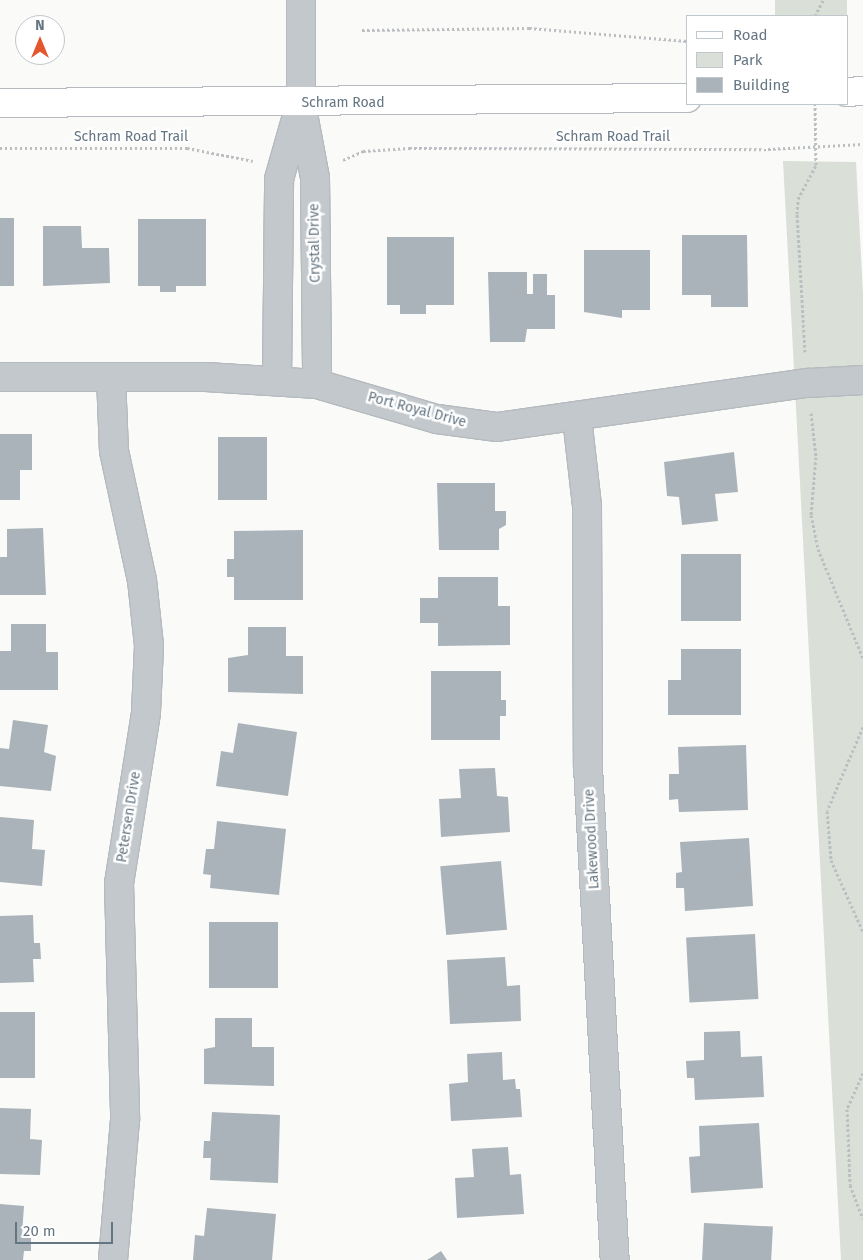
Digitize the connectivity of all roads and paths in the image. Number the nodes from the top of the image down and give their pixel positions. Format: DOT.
graph roads {
  1 [pos="301,0"];
  2 [pos="823,0"];
  3 [pos="816,15"];
  4 [pos="362,30"];
  5 [pos="686,41"];
  6 [pos="848,92"];
  7 [pos="863,92"];
  8 [pos="686,98"];
  9 [pos="0,103"];
  10 [pos="301,103"];
  11 [pos="815,105"];
  12 [pos="863,144"];
  13 [pos="818,146"];
  14 [pos="0,148"];
  15 [pos="364,151"];
  16 [pos="259,164"];
  17 [pos="0,377"];
  18 [pos="111,377"];
  19 [pos="863,380"];
  20 [pos="277,381"];
  21 [pos="317,384"];
  22 [pos="577,418"];
  23 [pos="863,727"];
  24 [pos="863,932"];
  25 [pos="863,1073"];
  26 [pos="863,1219"];
  27 [pos="113,1260"];
  28 [pos="614,1260"];
  1 -- 10 [label="street, Crystal Drive"];
  2 -- 3 [label="path"];
  4 -- 5 [label="path"];
  6 -- 7 [label="main road"];
  8 -- 10 [label="main road, Schram Road"];
  9 -- 10 [label="main road, Schram Road"];
  10 -- 20 [label="street, Crystal Drive"];
  10 -- 21 [label="street, Crystal Drive"];
  11 -- 13 [label="path"];
  12 -- 13 [label="path, Schram Road Trail"];
  13 -- 15 [label="path, Schram Road Trail"];
  14 -- 16 [label="path, Schram Road Trail"];
  17 -- 18 [label="street, Port Royal Drive"];
  18 -- 20 [label="street, Port Royal Drive"];
  18 -- 27 [label="street, Petersen Drive"];
  19 -- 22 [label="street, Port Royal Drive"];
  20 -- 21 [label="street, Port Royal Drive"];
  21 -- 22 [label="street, Port Royal Drive"];
  22 -- 28 [label="street, Lakewood Drive"];
  23 -- 24 [label="path"];
  25 -- 26 [label="path"];
}
